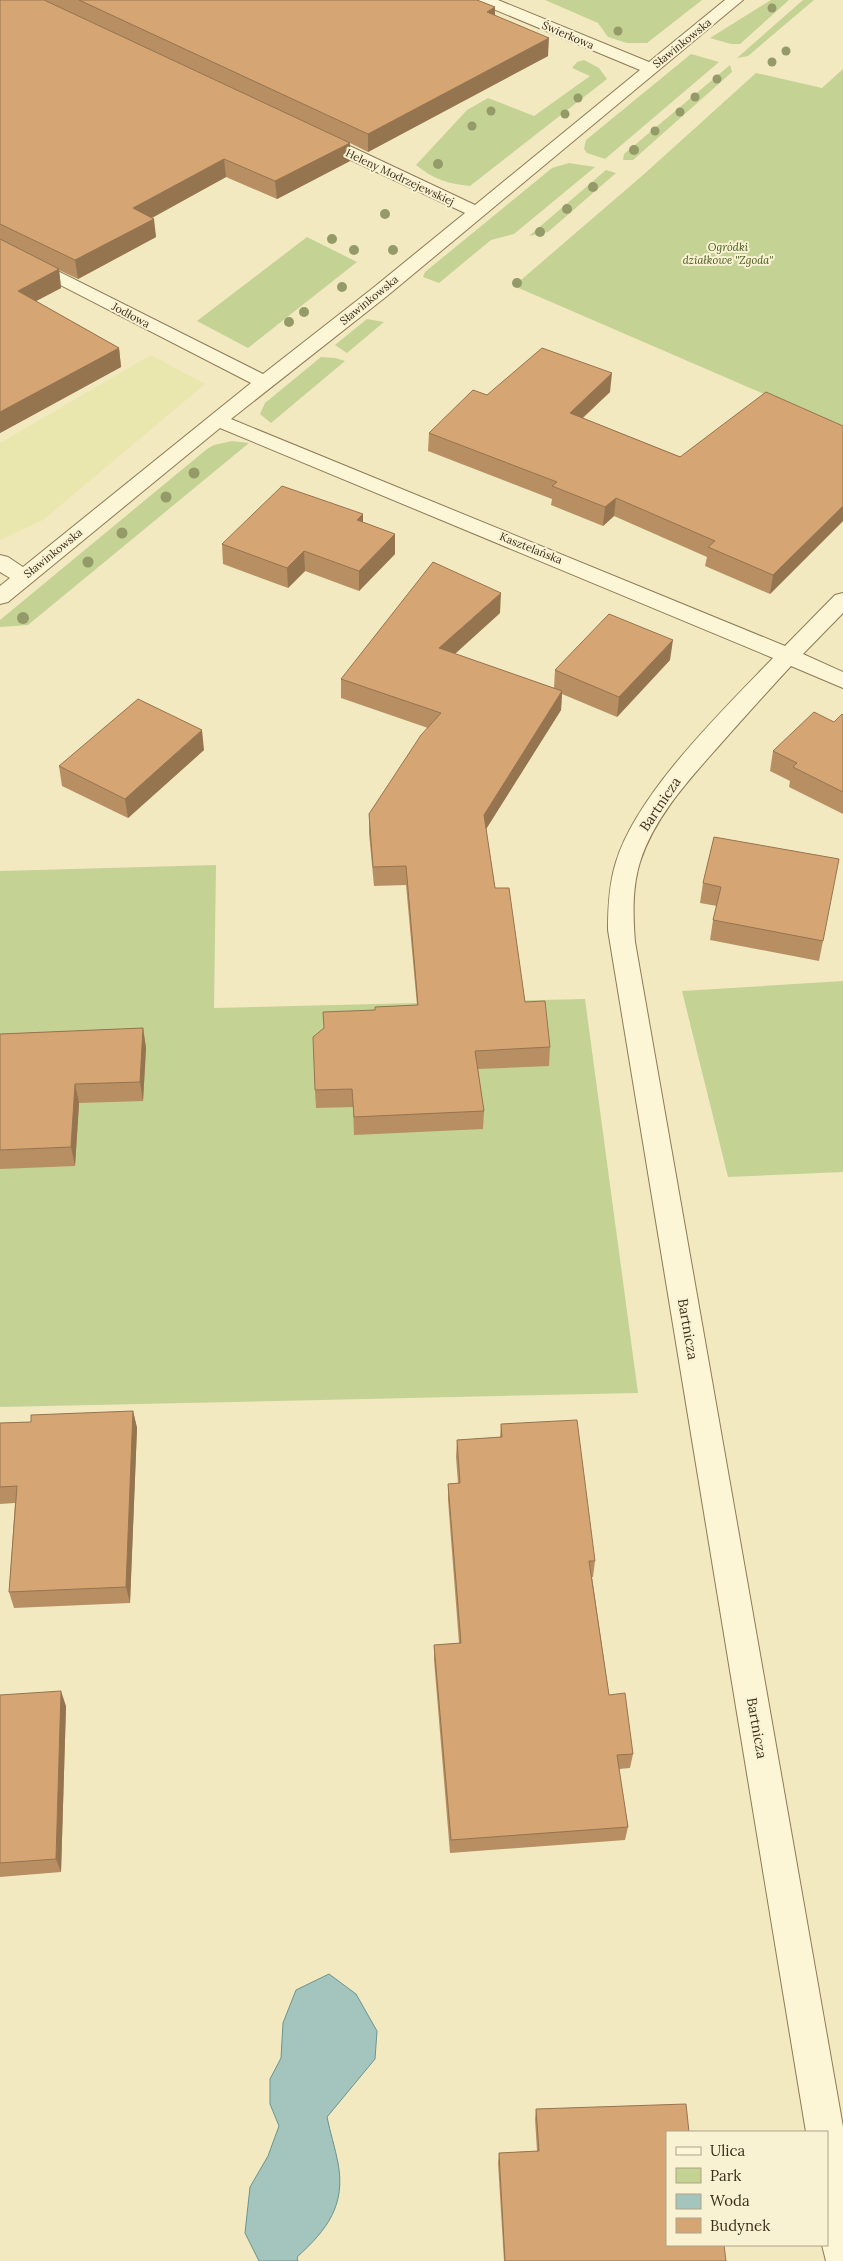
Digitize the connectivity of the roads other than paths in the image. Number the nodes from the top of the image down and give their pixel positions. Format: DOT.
graph roads {
  1 [pos="485,0"];
  2 [pos="735,0"];
  3 [pos="651,68"];
  4 [pos="305,132"];
  5 [pos="477,212"];
  6 [pos="0,246"];
  7 [pos="264,382"];
  8 [pos="217,420"];
  9 [pos="0,562"];
  10 [pos="23,577"];
  11 [pos="0,596"];
  12 [pos="843,600"];
  13 [pos="788,655"];
  14 [pos="843,681"];
  15 [pos="825,2131"];
  16 [pos="828,2154"];
  17 [pos="843,2254"];
  1 -- 3 [label="street, Świerkowa"];
  2 -- 3 [label="street, Sławinkowska"];
  3 -- 5 [label="street, Sławinkowska"];
  4 -- 5 [label="street, Heleny Modrzejewskiej"];
  5 -- 7 [label="street, Sławinkowska"];
  6 -- 7 [label="street, Jodłowa"];
  7 -- 8 [label="street, Sławinkowska"];
  8 -- 10 [label="street, Sławinkowska"];
  8 -- 13 [label="street, Kasztelańska"];
  9 -- 10 [label="street"];
  10 -- 11 [label="street, Sławinkowska"];
  12 -- 13 [label="street, Bartnicza"];
  13 -- 14 [label="street, Kasztelańska"];
  13 -- 15 [label="street, Bartnicza"];
  16 -- 17 [label="street"];
}
